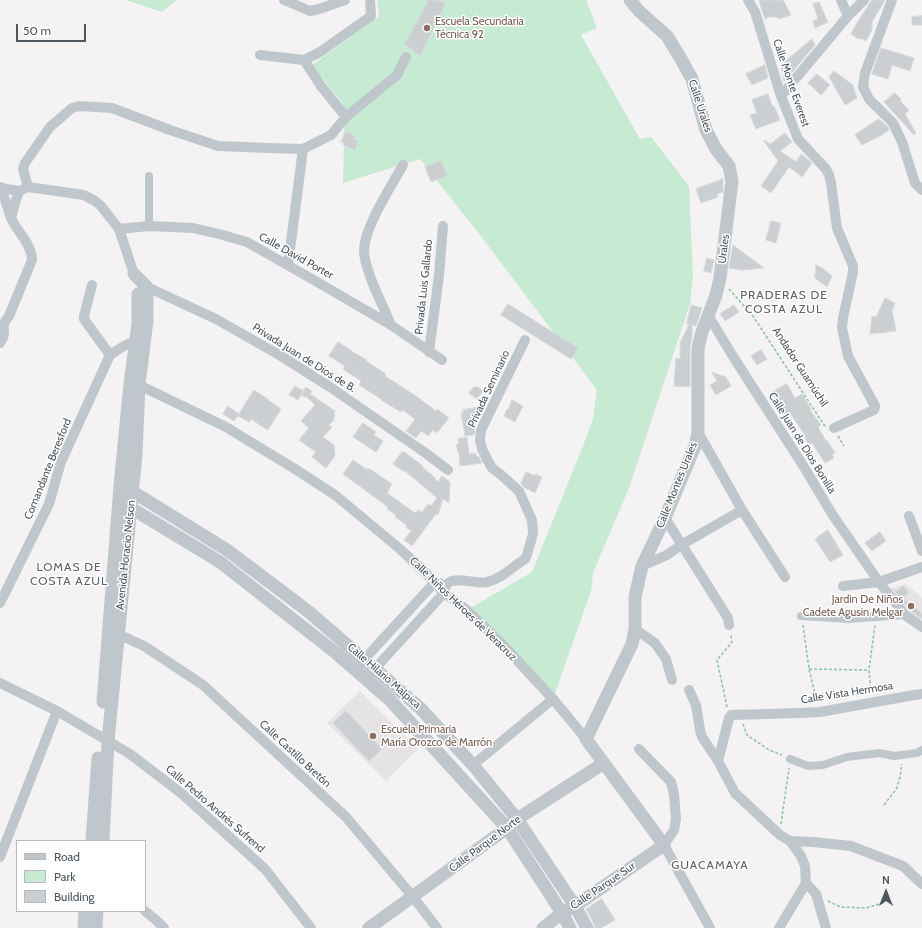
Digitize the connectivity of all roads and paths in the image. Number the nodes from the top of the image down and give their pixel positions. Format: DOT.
graph roads {
  1 [pos="284,0"];
  2 [pos="345,0"];
  3 [pos="370,0"];
  4 [pos="630,0"];
  5 [pos="748,0"];
  6 [pos="842,0"];
  7 [pos="864,0"];
  8 [pos="892,0"];
  9 [pos="848,16"];
  10 [pos="260,55"];
  11 [pos="406,58"];
  12 [pos="304,60"];
  13 [pos="780,96"];
  14 [pos="346,118"];
  15 [pos="303,149"];
  16 [pos="402,165"];
  17 [pos="149,176"];
  18 [pos="732,181"];
  19 [pos="0,188"];
  20 [pos="24,189"];
  21 [pos="922,190"];
  22 [pos="11,218"];
  23 [pos="149,226"];
  24 [pos="443,226"];
  25 [pos="119,229"];
  26 [pos="288,266"];
  27 [pos="134,274"];
  28 [pos="720,278"];
  29 [pos="92,285"];
  30 [pos="143,289"];
  31 [pos="708,315"];
  32 [pos="2,324"];
  33 [pos="391,325"];
  34 [pos="524,340"];
  35 [pos="140,341"];
  36 [pos="0,343"];
  37 [pos="429,352"];
  38 [pos="110,355"];
  39 [pos="442,360"];
  40 [pos="134,384"];
  41 [pos="834,428"];
  42 [pos="698,432"];
  43 [pos="448,470"];
  44 [pos="120,486"];
  45 [pos="132,492"];
  46 [pos="125,505"];
  47 [pos="742,510"];
  48 [pos="909,516"];
  49 [pos="664,518"];
  50 [pos="681,545"];
  51 [pos="922,551"];
  52 [pos="642,566"];
  53 [pos="922,567"];
  54 [pos="785,577"];
  55 [pos="435,582"];
  56 [pos="879,582"];
  57 [pos="843,586"];
  58 [pos="445,588"];
  59 [pos="0,603"];
  60 [pos="905,615"];
  61 [pos="801,616"];
  62 [pos="876,617"];
  63 [pos="729,625"];
  64 [pos="922,627"];
  65 [pos="635,629"];
  66 [pos="113,633"];
  67 [pos="364,659"];
  68 [pos="375,668"];
  69 [pos="809,669"];
  70 [pos="355,670"];
  71 [pos="869,670"];
  72 [pos="366,680"];
  73 [pos="672,680"];
  74 [pos="0,683"];
  75 [pos="689,690"];
  76 [pos="922,694"];
  77 [pos="553,699"];
  78 [pos="872,703"];
  79 [pos="57,710"];
  80 [pos="820,712"];
  81 [pos="730,717"];
  82 [pos="104,739"];
  83 [pos="586,739"];
  84 [pos="639,749"];
  85 [pos="922,750"];
  86 [pos="903,755"];
  87 [pos="790,758"];
  88 [pos="718,761"];
  89 [pos="604,763"];
  90 [pos="473,765"];
  91 [pos="884,805"];
  92 [pos="517,819"];
  93 [pos="507,828"];
  94 [pos="780,834"];
  95 [pos="92,840"];
  96 [pos="103,840"];
  97 [pos="790,841"];
  98 [pos="664,845"];
  99 [pos="0,857"];
  100 [pos="806,882"];
  101 [pos="922,884"];
  102 [pos="816,894"];
  103 [pos="413,897"];
  104 [pos="886,902"];
  105 [pos="575,906"];
  106 [pos="85,912"];
  107 [pos="97,912"];
  108 [pos="146,912"];
  109 [pos="562,913"];
  110 [pos="84,928"];
  111 [pos="96,928"];
  112 [pos="164,928"];
  113 [pos="311,928"];
  114 [pos="369,928"];
  115 [pos="436,928"];
  116 [pos="543,928"];
  117 [pos="570,928"];
  118 [pos="587,928"];
  119 [pos="710,928"];
  120 [pos="779,928"];
  121 [pos="826,928"];
  1 -- 2 [label="street"];
  3 -- 12 [label="street"];
  4 -- 18 [label="street, Calle Urales"];
  5 -- 13 [label="street, Calle Monte Everest"];
  6 -- 9 [label="street"];
  7 -- 9 [label="street"];
  8 -- 21 [label="street"];
  9 -- 13 [label="street"];
  10 -- 12 [label="street"];
  11 -- 14 [label="street"];
  12 -- 14 [label="street"];
  13 -- 41 [label="street, Calle Monte Everest"];
  14 -- 15 [label="street"];
  15 -- 20 [label="street"];
  15 -- 26 [label="street"];
  16 -- 33 [label="street"];
  17 -- 23 [label="street"];
  18 -- 28 [label="street, Urales"];
  19 -- 20 [label="street"];
  19 -- 22 [label="street"];
  20 -- 22 [label="street"];
  20 -- 25 [label="street"];
  22 -- 32 [label="street"];
  23 -- 25 [label="street, Calle David Porter"];
  23 -- 26 [label="street, Calle David Porter"];
  24 -- 37 [label="street, Privada Luis Gallardo"];
  25 -- 27 [label="street"];
  26 -- 33 [label="street, Calle David Porter"];
  27 -- 30 [label="street"];
  28 -- 31 [label="street, Urales"];
  28 -- 41 [label="path, Andador Guamúchil"];
  29 -- 38 [label="street"];
  30 -- 35 [label="street, Avenida Horacio Nelson"];
  30 -- 43 [label="street, Privada Juan de Dios de B."];
  31 -- 42 [label="street, Calle Montes Urales"];
  31 -- 56 [label="street, Calle Juan de Dios Bonilla"];
  32 -- 36 [label="street"];
  33 -- 37 [label="street, Calle David Porter"];
  34 -- 58 [label="street, Privada Seminario"];
  35 -- 38 [label="street"];
  35 -- 40 [label="street, Avenida Horacio Nelson"];
  37 -- 39 [label="street, Calle David Porter"];
  38 -- 59 [label="street, Comandante Beresford"];
  40 -- 44 [label="street, Avenida Horacio Nelson"];
  40 -- 45 [label="street, Avenida Horacio Nelson"];
  40 -- 55 [label="street, Calle Niños Héroes de Veracruz"];
  42 -- 47 [label="street"];
  42 -- 49 [label="street, Calle Montes Urales"];
  44 -- 45 [label="street, Calle Hilario Malpica"];
  44 -- 46 [label="street, Avenida Horacio Nelson"];
  45 -- 46 [label="street, Avenida Horacio Nelson"];
  45 -- 67 [label="street, Calle Hilario Malpica"];
  46 -- 66 [label="street, Avenida Horacio Nelson"];
  46 -- 70 [label="street, Calle Hilario Malpica"];
  47 -- 50 [label="street"];
  47 -- 54 [label="street"];
  48 -- 51 [label="street"];
  49 -- 50 [label="street"];
  49 -- 52 [label="street, Calle Montes Urales"];
  50 -- 52 [label="street"];
  50 -- 63 [label="street"];
  52 -- 65 [label="street, Calle Montes Urales"];
  53 -- 56 [label="street"];
  55 -- 58 [label="street, Privada Seminario"];
  55 -- 67 [label="street"];
  56 -- 57 [label="street"];
  56 -- 60 [label="street, Calle Juan de Dios Bonilla"];
  58 -- 68 [label="street"];
  58 -- 77 [label="street, Calle Niños Héroes de Veracruz"];
  60 -- 62 [label="street"];
  60 -- 64 [label="street, Calle Juan de Dios Bonilla"];
  61 -- 62 [label="street"];
  61 -- 69 [label="path"];
  62 -- 71 [label="path"];
  63 -- 81 [label="path"];
  65 -- 73 [label="street"];
  65 -- 83 [label="street"];
  66 -- 82 [label="street, Avenida Horacio Nelson"];
  66 -- 103 [label="street, Calle Castillo Bretón"];
  67 -- 68 [label="street, Calle Hilario Malpica"];
  67 -- 70 [label="street"];
  68 -- 72 [label="street"];
  68 -- 90 [label="street, Calle Hilario Malpica"];
  69 -- 71 [label="path"];
  69 -- 80 [label="path"];
  70 -- 72 [label="street, Calle Hilario Malpica"];
  71 -- 78 [label="path"];
  72 -- 93 [label="street, Calle Hilario Malpica"];
  74 -- 79 [label="street, Calle Pedro Andrés Sufrend"];
  75 -- 88 [label="street"];
  76 -- 78 [label="street, Calle Vista Hermosa"];
  77 -- 83 [label="street, Calle Niños Héroes de Veracruz"];
  77 -- 90 [label="street"];
  78 -- 80 [label="street, Calle Vista Hermosa"];
  79 -- 82 [label="street, Calle Pedro Andrés Sufrend"];
  79 -- 99 [label="street"];
  80 -- 81 [label="street, Calle Vista Hermosa"];
  81 -- 87 [label="path"];
  81 -- 88 [label="street"];
  82 -- 95 [label="street, Avenida Horacio Nelson"];
  82 -- 96 [label="street, Avenida Horacio Nelson"];
  82 -- 113 [label="street, Calle Pedro Andrés Sufrend"];
  83 -- 89 [label="street, Calle Niños Héroes de Veracruz"];
  84 -- 98 [label="street"];
  85 -- 86 [label="street"];
  86 -- 87 [label="street"];
  86 -- 91 [label="path"];
  87 -- 94 [label="path"];
  88 -- 94 [label="street"];
  89 -- 92 [label="street, Calle Parque Norte"];
  89 -- 98 [label="street, Calle Niños Héroes de Veracruz"];
  90 -- 92 [label="street, Calle Hilario Malpica"];
  92 -- 93 [label="street, Calle Parque Norte"];
  92 -- 105 [label="street, Calle Hilario Malpica"];
  93 -- 103 [label="street, Calle Parque Norte"];
  93 -- 109 [label="street, Calle Hilario Malpica"];
  94 -- 97 [label="street"];
  97 -- 100 [label="street"];
  97 -- 101 [label="street"];
  98 -- 105 [label="street, Calle Parque Sur"];
  98 -- 119 [label="street, Calle Niños Héroes de Veracruz"];
  100 -- 102 [label="street"];
  100 -- 120 [label="street"];
  102 -- 104 [label="path"];
  102 -- 121 [label="street"];
  103 -- 114 [label="street, Calle Parque Norte"];
  103 -- 115 [label="street, Calle Castillo Bretón"];
  105 -- 109 [label="street, Calle Parque Sur"];
  105 -- 118 [label="street, Calle Hilario Malpica"];
  106 -- 110 [label="street"];
  107 -- 111 [label="street"];
  108 -- 112 [label="street"];
  109 -- 116 [label="street, Calle Parque Sur"];
  109 -- 117 [label="street, Calle Hilario Malpica"];
}
